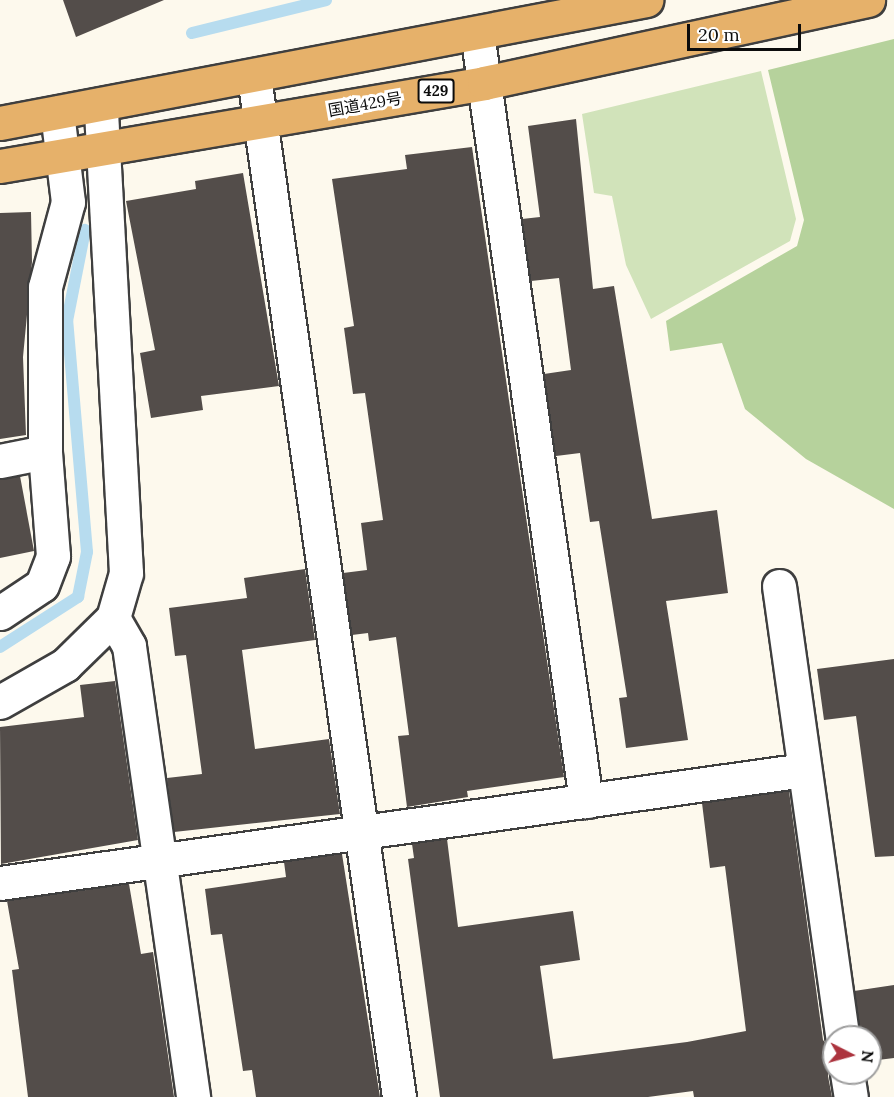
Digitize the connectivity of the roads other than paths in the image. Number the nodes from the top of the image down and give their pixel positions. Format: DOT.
graph roads {
  1 [pos="646,0"];
  2 [pos="868,0"];
  3 [pos="477,33"];
  4 [pos="254,77"];
  5 [pos="484,83"];
  6 [pos="101,105"];
  7 [pos="57,113"];
  8 [pos="260,122"];
  9 [pos="0,123"];
  10 [pos="106,148"];
  11 [pos="63,155"];
  12 [pos="0,166"];
  13 [pos="45,452"];
  14 [pos="0,461"];
  15 [pos="779,586"];
  16 [pos="0,613"];
  17 [pos="113,618"];
  18 [pos="0,702"];
  19 [pos="804,770"];
  20 [pos="586,801"];
  21 [pos="364,834"];
  22 [pos="160,862"];
  23 [pos="0,883"];
  24 [pos="840,1025"];
  25 [pos="193,1097"];
  26 [pos="399,1097"];
  1 -- 3 [label="highway"];
  2 -- 5 [label="highway, 国道429号 / 429"];
  3 -- 4 [label="highway"];
  3 -- 5 [label="street"];
  4 -- 6 [label="highway"];
  4 -- 8 [label="street"];
  5 -- 8 [label="highway, 国道429号 / 429"];
  5 -- 20 [label="street"];
  6 -- 7 [label="highway"];
  6 -- 10 [label="street"];
  7 -- 9 [label="highway"];
  7 -- 11 [label="street"];
  8 -- 10 [label="highway, 国道429号 / 429"];
  8 -- 21 [label="street"];
  10 -- 11 [label="highway, 国道429号 / 429"];
  10 -- 17 [label="street"];
  11 -- 12 [label="highway, 国道429号 / 429"];
  11 -- 13 [label="street"];
  13 -- 14 [label="street"];
  13 -- 16 [label="street"];
  15 -- 19 [label="street"];
  17 -- 18 [label="street"];
  17 -- 22 [label="street"];
  19 -- 20 [label="street"];
  19 -- 24 [label="street"];
  20 -- 21 [label="street"];
  21 -- 22 [label="street"];
  21 -- 26 [label="street"];
  22 -- 23 [label="street"];
  22 -- 25 [label="street"];
}
